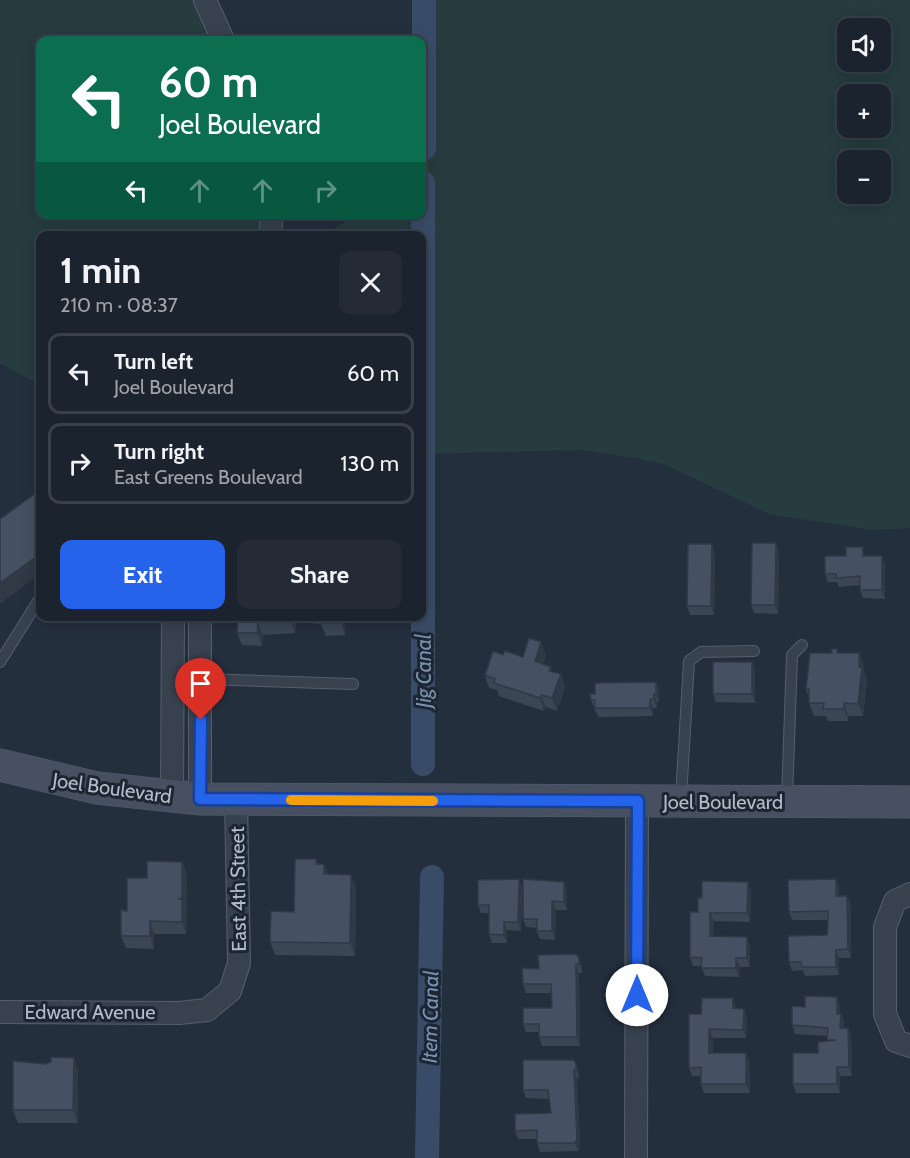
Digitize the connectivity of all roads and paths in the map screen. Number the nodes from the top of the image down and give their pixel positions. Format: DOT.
graph roads {
  1 [pos="205,0"];
  2 [pos="221,36"];
  3 [pos="36,604"];
  4 [pos="173,621"];
  5 [pos="200,621"];
  6 [pos="802,645"];
  7 [pos="754,651"];
  8 [pos="0,662"];
  9 [pos="173,678"];
  10 [pos="201,680"];
  11 [pos="353,684"];
  12 [pos="0,765"];
  13 [pos="186,798"];
  14 [pos="237,800"];
  15 [pos="638,801"];
  16 [pos="680,801"];
  17 [pos="787,802"];
  18 [pos="910,802"];
  19 [pos="910,894"];
  20 [pos="0,1012"];
  21 [pos="179,1013"];
  22 [pos="910,1046"];
  23 [pos="636,1158"];
  1 -- 2 [label="street"];
  3 -- 8 [label="lane"];
  4 -- 9 [label="street"];
  5 -- 10 [label="street"];
  6 -- 17 [label="lane"];
  7 -- 16 [label="lane"];
  9 -- 10 [label="lane"];
  9 -- 13 [label="street"];
  10 -- 11 [label="lane"];
  10 -- 13 [label="street"];
  12 -- 13 [label="main road, Joel Boulevard"];
  13 -- 14 [label="main road, Joel Boulevard"];
  14 -- 15 [label="main road, Joel Boulevard"];
  14 -- 21 [label="street, East 4th Street"];
  15 -- 16 [label="main road, Joel Boulevard"];
  15 -- 23 [label="street"];
  16 -- 17 [label="main road, Joel Boulevard"];
  17 -- 18 [label="main road, Joel Boulevard"];
  19 -- 22 [label="street"];
  20 -- 21 [label="street, Edward Avenue"];
}
